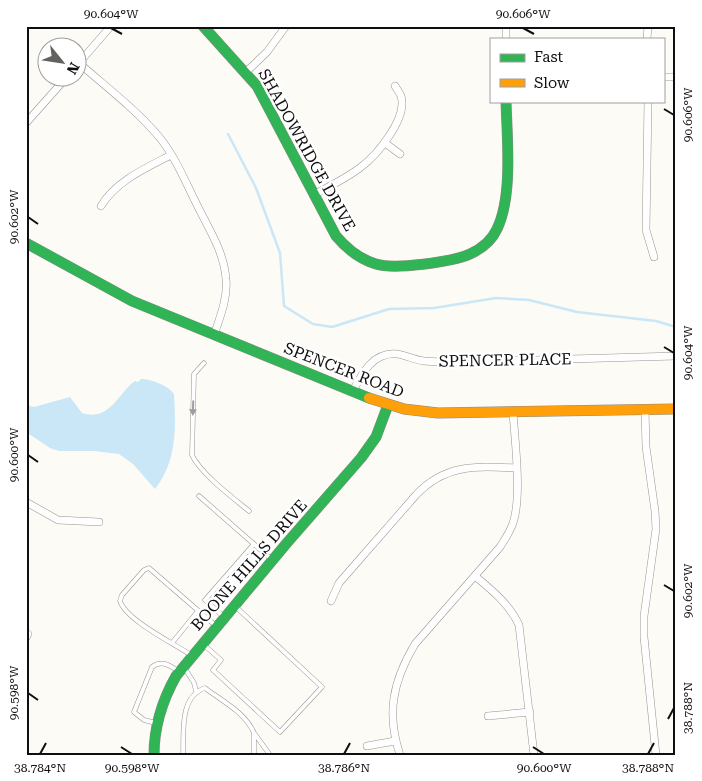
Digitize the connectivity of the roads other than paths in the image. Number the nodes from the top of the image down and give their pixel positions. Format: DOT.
graph roads {
  1 [pos="111,26"];
  2 [pos="203,26"];
  3 [pos="286,26"];
  4 [pos="88,52"];
  5 [pos="246,72"];
  6 [pos="88,73"];
  7 [pos="395,86"];
  8 [pos="57,88"];
  9 [pos="506,102"];
  10 [pos="648,102"];
  11 [pos="26,122"];
  12 [pos="385,143"];
  13 [pos="400,154"];
  14 [pos="171,155"];
  15 [pos="315,194"];
  16 [pos="101,206"];
  17 [pos="26,243"];
  18 [pos="654,257"];
  19 [pos="214,335"];
  20 [pos="676,356"];
  21 [pos="204,363"];
  22 [pos="353,391"];
  23 [pos="388,405"];
  24 [pos="645,409"];
  25 [pos="676,409"];
  26 [pos="513,413"];
  27 [pos="516,468"];
  28 [pos="199,496"];
  29 [pos="26,502"];
  30 [pos="249,511"];
  31 [pos="98,522"];
  32 [pos="254,544"];
  33 [pos="272,560"];
  34 [pos="475,576"];
  35 [pos="331,600"];
  36 [pos="234,606"];
  37 [pos="198,611"];
  38 [pos="224,618"];
  39 [pos="216,626"];
  40 [pos="172,643"];
  41 [pos="202,643"];
  42 [pos="192,656"];
  43 [pos="182,669"];
  44 [pos="196,691"];
  45 [pos="530,712"];
  46 [pos="488,716"];
  47 [pos="157,724"];
  48 [pos="254,733"];
  49 [pos="395,741"];
  50 [pos="367,746"];
  51 [pos="154,755"];
  52 [pos="183,755"];
  53 [pos="254,755"];
  54 [pos="270,755"];
  55 [pos="400,755"];
  56 [pos="534,755"];
  57 [pos="656,755"];
  1 -- 4 [label="street"];
  2 -- 5 [label="street, SHADOWRIDGE DRIVE"];
  3 -- 5 [label="street"];
  5 -- 15 [label="street, SHADOWRIDGE DRIVE"];
  6 -- 14 [label="street"];
  7 -- 12 [label="street"];
  8 -- 11 [label="street"];
  9 -- 15 [label="street, SHADOWRIDGE DRIVE"];
  10 -- 18 [label="street"];
  12 -- 13 [label="street"];
  12 -- 15 [label="street"];
  14 -- 16 [label="street"];
  14 -- 19 [label="street"];
  17 -- 19 [label="street, SPENCER ROAD"];
  19 -- 22 [label="street, SPENCER ROAD"];
  20 -- 22 [label="street, SPENCER PLACE"];
  21 -- 30 [label="lane, one-way"];
  22 -- 23 [label="street, SPENCER ROAD"];
  23 -- 26 [label="street, SPENCER ROAD"];
  23 -- 33 [label="street, BOONE HILLS DRIVE"];
  24 -- 25 [label="street, SPENCER ROAD"];
  24 -- 26 [label="street, SPENCER ROAD"];
  24 -- 57 [label="street"];
  26 -- 27 [label="street"];
  27 -- 34 [label="street"];
  27 -- 35 [label="street"];
  28 -- 32 [label="lane"];
  29 -- 31 [label="street"];
  32 -- 33 [label="lane"];
  32 -- 38 [label="lane"];
  33 -- 36 [label="street, BOONE HILLS DRIVE"];
  34 -- 45 [label="street"];
  34 -- 49 [label="street"];
  36 -- 38 [label="street, BOONE HILLS DRIVE"];
  36 -- 41 [label="lane"];
  37 -- 39 [label="lane"];
  37 -- 40 [label="lane"];
  37 -- 40 [label="lane"];
  38 -- 39 [label="street, BOONE HILLS DRIVE"];
  39 -- 41 [label="street, BOONE HILLS DRIVE"];
  40 -- 42 [label="lane"];
  41 -- 42 [label="street, BOONE HILLS DRIVE"];
  42 -- 43 [label="street, BOONE HILLS DRIVE"];
  43 -- 44 [label="lane"];
  43 -- 47 [label="street, BOONE HILLS DRIVE"];
  43 -- 47 [label="lane"];
  44 -- 48 [label="lane"];
  44 -- 52 [label="lane"];
  45 -- 46 [label="street"];
  45 -- 56 [label="street"];
  47 -- 51 [label="street, BOONE HILLS DRIVE"];
  48 -- 53 [label="lane"];
  48 -- 54 [label="lane"];
  49 -- 50 [label="street"];
  49 -- 55 [label="street"];
}
